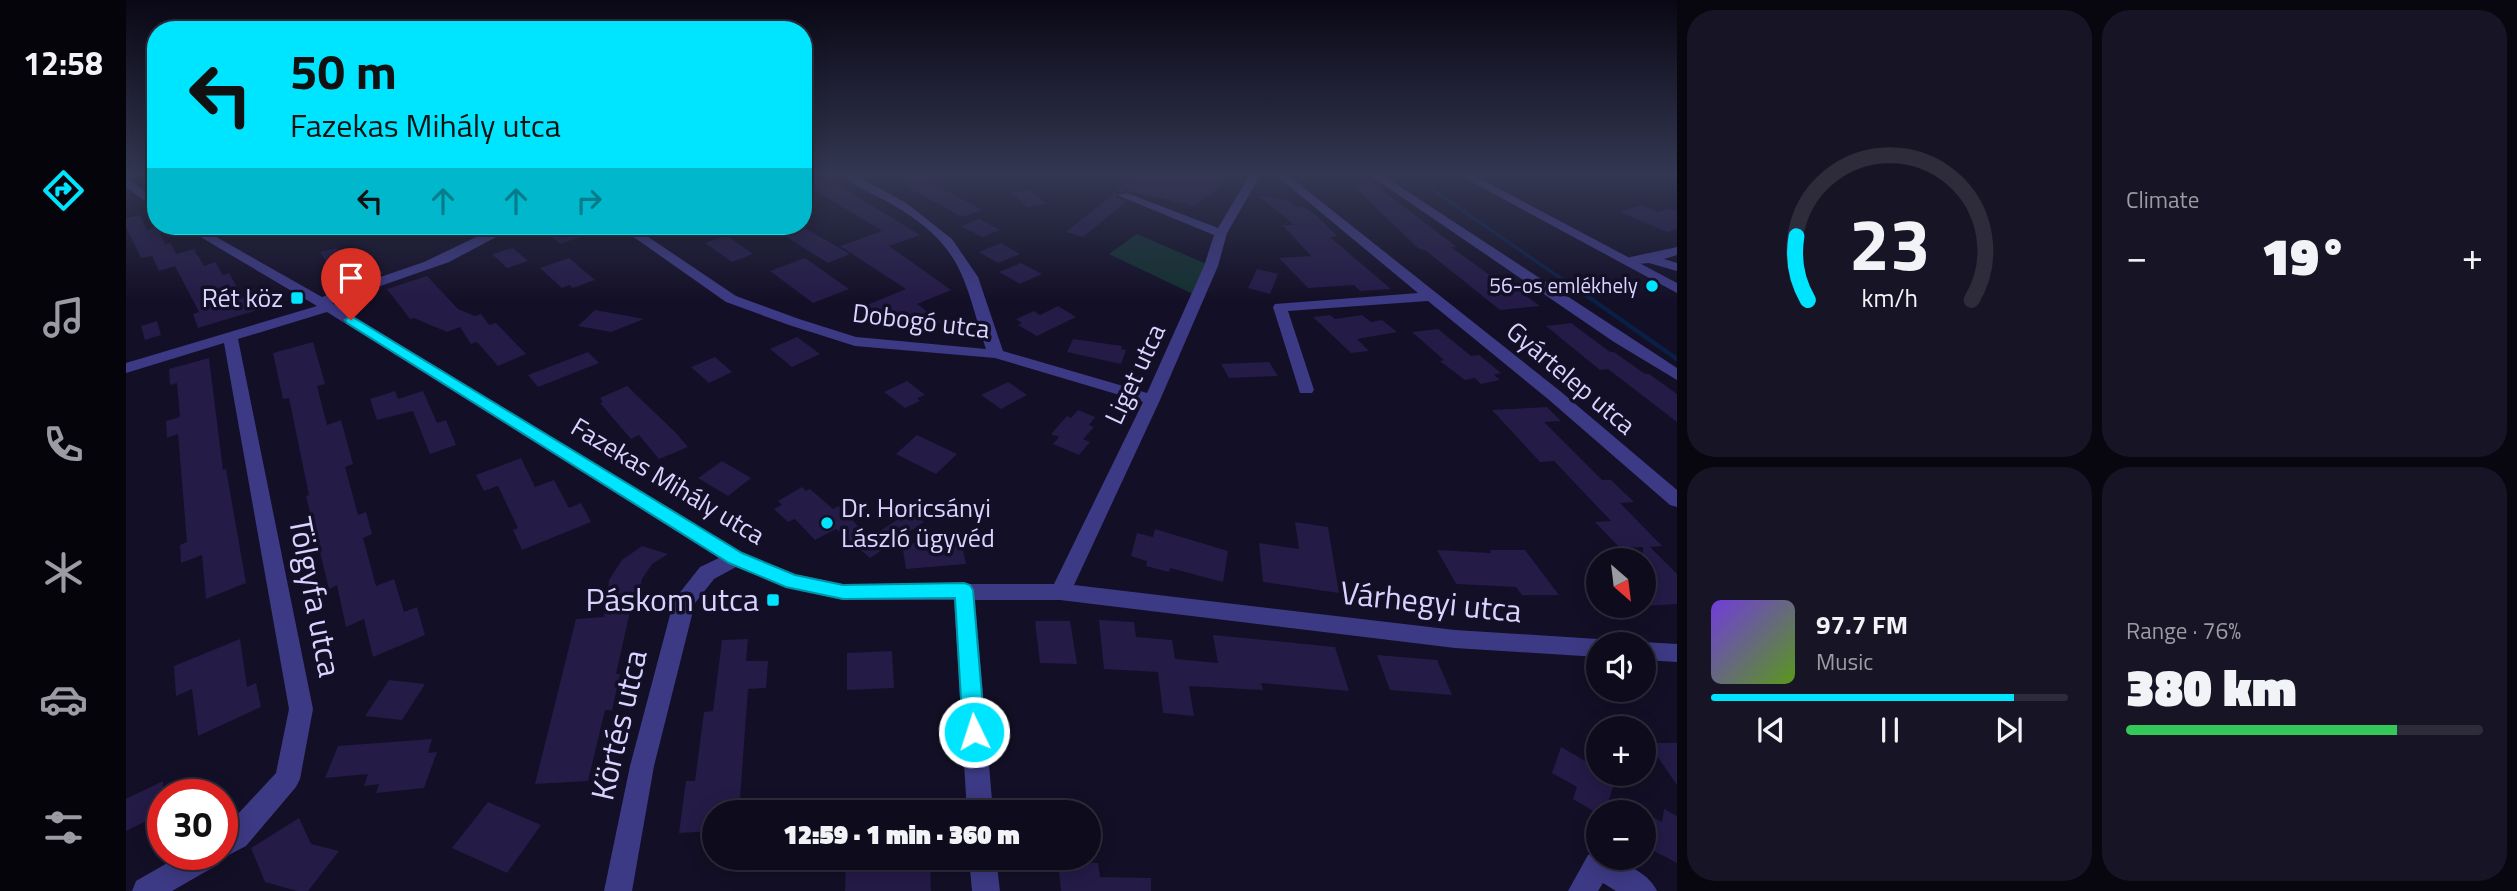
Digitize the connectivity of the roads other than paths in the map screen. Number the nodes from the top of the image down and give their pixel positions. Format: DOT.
graph roads {
  1 [pos="924,218"];
  2 [pos="1181,218"];
  3 [pos="1230,218"];
  4 [pos="1334,218"];
  5 [pos="1438,218"];
  6 [pos="1544,218"];
  7 [pos="1221,233"];
  8 [pos="206,235"];
  9 [pos="488,235"];
  10 [pos="637,235"];
  11 [pos="1677,251"];
  12 [pos="1650,259"];
  13 [pos="1626,261"];
  14 [pos="1677,267"];
  15 [pos="1677,289"];
  16 [pos="1432,296"];
  17 [pos="325,304"];
  18 [pos="230,337"];
  19 [pos="996,354"];
  20 [pos="126,368"];
  21 [pos="1677,375"];
  22 [pos="1306,390"];
  23 [pos="1152,400"];
  24 [pos="1677,500"];
  25 [pos="735,558"];
  26 [pos="964,590"];
  27 [pos="1060,592"];
  28 [pos="1259,614"];
  29 [pos="1586,647"];
  30 [pos="1656,651"];
  31 [pos="1677,653"];
  32 [pos="979,800"];
  33 [pos="238,836"];
  34 [pos="182,870"];
  35 [pos="984,870"];
  36 [pos="146,891"];
  37 [pos="618,891"];
  38 [pos="986,891"];
  39 [pos="1582,891"];
  40 [pos="1643,891"];
  1 -- 19 [label="street"];
  2 -- 7 [label="street"];
  3 -- 7 [label="street, Liget utca"];
  4 -- 16 [label="street, Gyártelep utca"];
  5 -- 21 [label="street"];
  6 -- 13 [label="street"];
  7 -- 23 [label="street, Liget utca"];
  8 -- 17 [label="street, Fazekas Mihály utca"];
  9 -- 17 [label="street"];
  10 -- 19 [label="street, Dobogó utca"];
  11 -- 12 [label="street"];
  12 -- 13 [label="street"];
  12 -- 14 [label="street"];
  13 -- 15 [label="street"];
  16 -- 22 [label="street"];
  16 -- 24 [label="street, Gyártelep utca"];
  17 -- 18 [label="street"];
  17 -- 25 [label="street, Fazekas Mihály utca"];
  18 -- 20 [label="street"];
  18 -- 33 [label="street, Tölgyfa utca"];
  19 -- 23 [label="street, Dobogó utca"];
  23 -- 27 [label="street, Liget utca"];
  25 -- 26 [label="street, Fazekas Mihály utca"];
  25 -- 37 [label="street, Körtés utca"];
  26 -- 27 [label="street, Fazekas Mihály utca"];
  26 -- 32 [label="street"];
  27 -- 28 [label="street, Fazekas Mihály utca"];
  28 -- 29 [label="street, Várhegyi utca"];
  30 -- 31 [label="street"];
  34 -- 36 [label="street"];
  35 -- 38 [label="street"];
  39 -- 40 [label="street"];
}
